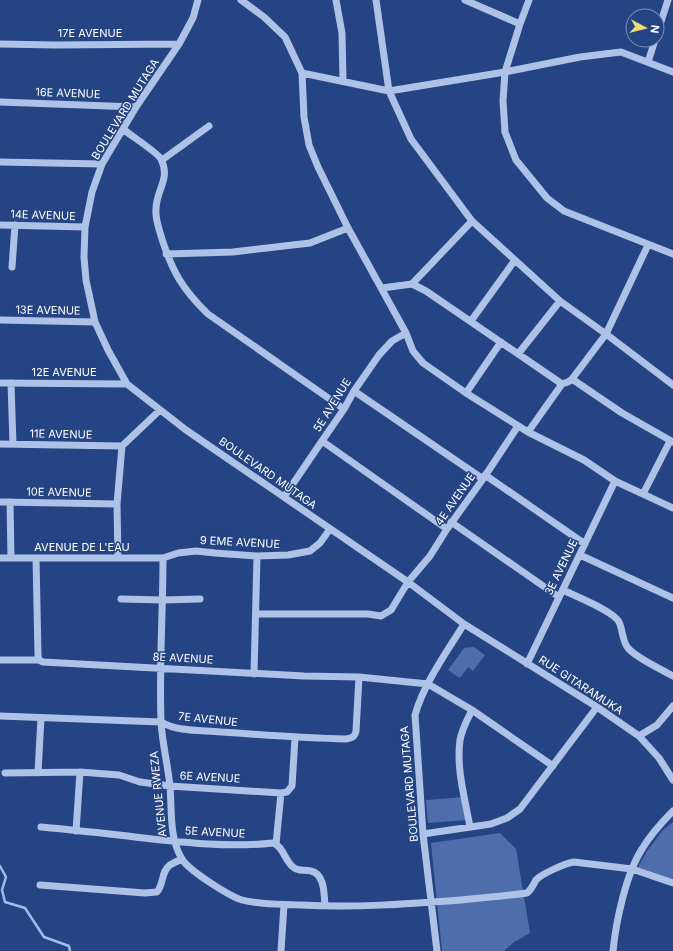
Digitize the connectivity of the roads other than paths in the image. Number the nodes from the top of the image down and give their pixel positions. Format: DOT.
graph roads {
  1 [pos="198,0"];
  2 [pos="241,0"];
  3 [pos="336,0"];
  4 [pos="376,0"];
  5 [pos="465,0"];
  6 [pos="529,0"];
  7 [pos="520,24"];
  8 [pos="0,44"];
  9 [pos="179,44"];
  10 [pos="652,48"];
  11 [pos="648,62"];
  12 [pos="505,72"];
  13 [pos="673,72"];
  14 [pos="302,73"];
  15 [pos="343,81"];
  16 [pos="389,91"];
  17 [pos="0,102"];
  18 [pos="136,108"];
  19 [pos="209,126"];
  20 [pos="122,129"];
  21 [pos="162,160"];
  22 [pos="0,162"];
  23 [pos="102,164"];
  24 [pos="472,221"];
  25 [pos="0,225"];
  26 [pos="15,225"];
  27 [pos="85,227"];
  28 [pos="348,228"];
  29 [pos="648,245"];
  30 [pos="166,254"];
  31 [pos="673,254"];
  32 [pos="515,260"];
  33 [pos="12,267"];
  34 [pos="412,284"];
  35 [pos="382,288"];
  36 [pos="560,301"];
  37 [pos="0,320"];
  38 [pos="471,321"];
  39 [pos="95,322"];
  40 [pos="406,333"];
  41 [pos="606,334"];
  42 [pos="501,342"];
  43 [pos="518,354"];
  44 [pos="572,379"];
  45 [pos="0,383"];
  46 [pos="12,383"];
  47 [pos="127,384"];
  48 [pos="562,384"];
  49 [pos="673,385"];
  50 [pos="354,391"];
  51 [pos="466,393"];
  52 [pos="344,409"];
  53 [pos="160,410"];
  54 [pos="518,426"];
  55 [pos="528,432"];
  56 [pos="322,441"];
  57 [pos="672,442"];
  58 [pos="0,444"];
  59 [pos="13,444"];
  60 [pos="122,446"];
  61 [pos="484,477"];
  62 [pos="615,481"];
  63 [pos="643,494"];
  64 [pos="284,497"];
  65 [pos="0,502"];
  66 [pos="10,502"];
  67 [pos="117,504"];
  68 [pos="673,508"];
  69 [pos="451,522"];
  70 [pos="330,529"];
  71 [pos="447,529"];
  72 [pos="585,544"];
  73 [pos="580,555"];
  74 [pos="257,556"];
  75 [pos="0,558"];
  76 [pos="11,558"];
  77 [pos="36,558"];
  78 [pos="118,558"];
  79 [pos="163,558"];
  80 [pos="408,582"];
  81 [pos="561,594"];
  82 [pos="673,598"];
  83 [pos="121,599"];
  84 [pos="200,599"];
  85 [pos="163,600"];
  86 [pos="256,614"];
  87 [pos="464,624"];
  88 [pos="0,660"];
  89 [pos="39,660"];
  90 [pos="527,664"];
  91 [pos="161,668"];
  92 [pos="254,674"];
  93 [pos="673,676"];
  94 [pos="359,677"];
  95 [pos="428,684"];
  96 [pos="673,706"];
  97 [pos="597,707"];
  98 [pos="472,710"];
  99 [pos="0,716"];
  100 [pos="41,718"];
  101 [pos="161,722"];
  102 [pos="639,736"];
  103 [pos="295,738"];
  104 [pos="553,766"];
  105 [pos="80,772"];
  106 [pos="5,773"];
  107 [pos="38,773"];
  108 [pos="673,780"];
  109 [pos="170,786"];
  110 [pos="281,793"];
  111 [pos="673,811"];
  112 [pos="41,827"];
  113 [pos="470,827"];
  114 [pos="76,831"];
  115 [pos="423,834"];
  116 [pos="175,841"];
  117 [pos="276,844"];
  118 [pos="182,859"];
  119 [pos="632,869"];
  120 [pos="673,883"];
  121 [pos="40,885"];
  122 [pos="431,902"];
  123 [pos="284,905"];
  124 [pos="325,906"];
  125 [pos="281,951"];
  126 [pos="437,951"];
  127 [pos="612,951"];
  1 -- 9 [label="street, BOULEVARD MUTAGA"];
  2 -- 14 [label="street"];
  3 -- 15 [label="street"];
  4 -- 16 [label="street"];
  5 -- 7 [label="street"];
  6 -- 7 [label="street"];
  7 -- 12 [label="street"];
  8 -- 9 [label="street, 17E AVENUE"];
  9 -- 18 [label="street, BOULEVARD MUTAGA"];
  10 -- 11 [label="street"];
  11 -- 12 [label="street"];
  11 -- 13 [label="street"];
  12 -- 16 [label="street"];
  12 -- 29 [label="street"];
  14 -- 15 [label="street"];
  14 -- 28 [label="street"];
  15 -- 16 [label="street"];
  16 -- 24 [label="street"];
  17 -- 18 [label="street, 16E AVENUE"];
  18 -- 20 [label="street, BOULEVARD MUTAGA"];
  19 -- 21 [label="street"];
  20 -- 21 [label="street"];
  20 -- 23 [label="street, BOULEVARD MUTAGA"];
  21 -- 30 [label="street"];
  22 -- 23 [label="street"];
  23 -- 27 [label="street, BOULEVARD MUTAGA"];
  24 -- 32 [label="street"];
  24 -- 34 [label="street"];
  25 -- 26 [label="street, 14E AVENUE"];
  26 -- 27 [label="street, 14E AVENUE"];
  26 -- 33 [label="street"];
  27 -- 39 [label="street, BOULEVARD MUTAGA"];
  28 -- 30 [label="street"];
  28 -- 35 [label="street"];
  29 -- 31 [label="street"];
  29 -- 41 [label="street"];
  30 -- 52 [label="street"];
  32 -- 36 [label="street"];
  32 -- 38 [label="street"];
  34 -- 35 [label="street"];
  34 -- 38 [label="street"];
  35 -- 40 [label="street"];
  36 -- 41 [label="street"];
  36 -- 43 [label="street"];
  37 -- 39 [label="street, 13E AVENUE"];
  38 -- 42 [label="street"];
  39 -- 47 [label="street, BOULEVARD MUTAGA"];
  40 -- 50 [label="street, 5E AVENUE"];
  40 -- 51 [label="street"];
  41 -- 44 [label="street"];
  41 -- 49 [label="street"];
  42 -- 43 [label="street"];
  42 -- 51 [label="street"];
  43 -- 48 [label="street"];
  44 -- 48 [label="street"];
  44 -- 57 [label="street"];
  45 -- 46 [label="street, 12E AVENUE"];
  46 -- 47 [label="street, 12E AVENUE"];
  46 -- 59 [label="street"];
  47 -- 53 [label="street, BOULEVARD MUTAGA"];
  48 -- 55 [label="street"];
  50 -- 52 [label="street, 5E AVENUE"];
  50 -- 61 [label="street"];
  51 -- 54 [label="street"];
  52 -- 56 [label="street, 5E AVENUE"];
  53 -- 60 [label="street"];
  53 -- 64 [label="street, BOULEVARD MUTAGA"];
  54 -- 55 [label="street"];
  54 -- 61 [label="street, 4E AVENUE"];
  55 -- 62 [label="street"];
  56 -- 64 [label="street, 5E AVENUE"];
  56 -- 71 [label="street"];
  57 -- 63 [label="street"];
  58 -- 59 [label="street, 11E AVENUE"];
  59 -- 60 [label="street, 11E AVENUE"];
  60 -- 67 [label="street"];
  61 -- 69 [label="street, 4E AVENUE"];
  61 -- 72 [label="street"];
  62 -- 63 [label="street"];
  62 -- 72 [label="street, 3E AVENUE"];
  63 -- 68 [label="street"];
  64 -- 70 [label="street, BOULEVARD MUTAGA"];
  65 -- 66 [label="street, 10E AVENUE"];
  66 -- 67 [label="street, 10E AVENUE"];
  66 -- 76 [label="street"];
  67 -- 78 [label="street"];
  69 -- 71 [label="street, 4E AVENUE"];
  69 -- 81 [label="street"];
  70 -- 74 [label="street, 9 EME AVENUE"];
  70 -- 80 [label="street, BOULEVARD MUTAGA"];
  71 -- 80 [label="street, 4E AVENUE"];
  72 -- 73 [label="street, 3E AVENUE"];
  73 -- 81 [label="street, 3E AVENUE"];
  73 -- 82 [label="street"];
  74 -- 79 [label="street, 9 EME AVENUE"];
  74 -- 86 [label="street"];
  75 -- 76 [label="street, AVENUE DE L'EAU"];
  76 -- 77 [label="street, AVENUE DE L'EAU"];
  77 -- 78 [label="street, AVENUE DE L'EAU"];
  77 -- 89 [label="street"];
  78 -- 79 [label="street, AVENUE DE L'EAU"];
  79 -- 85 [label="street, AVENUE RWEZA"];
  80 -- 86 [label="street, 4E AVENUE"];
  80 -- 87 [label="street, BOULEVARD MUTAGA"];
  81 -- 90 [label="street, 3E AVENUE"];
  81 -- 93 [label="street"];
  83 -- 85 [label="street"];
  84 -- 85 [label="street"];
  85 -- 91 [label="street, AVENUE RWEZA"];
  86 -- 92 [label="street"];
  87 -- 90 [label="street, RUE GITARAMUKA"];
  87 -- 95 [label="street, BOULEVARD MUTAGA"];
  88 -- 89 [label="street, 8E AVENUE"];
  89 -- 91 [label="street, 8E AVENUE"];
  90 -- 97 [label="street, RUE GITARAMUKA"];
  91 -- 92 [label="street, 8E AVENUE"];
  91 -- 101 [label="street, AVENUE RWEZA"];
  92 -- 94 [label="street, 8E AVENUE"];
  94 -- 95 [label="street, 8E AVENUE"];
  94 -- 103 [label="street, 7E AVENUE"];
  95 -- 98 [label="street"];
  95 -- 115 [label="street, BOULEVARD MUTAGA"];
  96 -- 102 [label="street"];
  97 -- 102 [label="street, RUE GITARAMUKA"];
  97 -- 104 [label="street"];
  98 -- 104 [label="street"];
  98 -- 113 [label="street"];
  99 -- 100 [label="street, 7E AVENUE"];
  100 -- 101 [label="street, 7E AVENUE"];
  100 -- 107 [label="street"];
  101 -- 103 [label="street, 7E AVENUE"];
  101 -- 109 [label="street, AVENUE RWEZA"];
  102 -- 108 [label="street, RUE GITARAMUKA"];
  103 -- 110 [label="street"];
  104 -- 113 [label="street"];
  105 -- 107 [label="street, 6E AVENUE"];
  105 -- 109 [label="street, 6E AVENUE"];
  105 -- 114 [label="street"];
  106 -- 107 [label="street, 6E AVENUE"];
  109 -- 110 [label="street, 6E AVENUE"];
  109 -- 116 [label="street, AVENUE RWEZA"];
  110 -- 117 [label="street"];
  111 -- 119 [label="street"];
  112 -- 114 [label="street, 5E AVENUE"];
  113 -- 115 [label="street"];
  114 -- 116 [label="street, 5E AVENUE"];
  115 -- 122 [label="street, BOULEVARD MUTAGA"];
  116 -- 117 [label="street, 5E AVENUE"];
  116 -- 118 [label="street, AVENUE RWEZA"];
  117 -- 124 [label="street"];
  118 -- 121 [label="street"];
  118 -- 123 [label="street, AVENUE RWEZA"];
  119 -- 120 [label="street, AVENUE RWEZA"];
  119 -- 122 [label="street, AVENUE RWEZA"];
  119 -- 127 [label="street"];
  122 -- 124 [label="street, AVENUE RWEZA"];
  122 -- 126 [label="street, BOULEVARD MUTAGA"];
  123 -- 124 [label="street, AVENUE RWEZA"];
  123 -- 125 [label="street"];
}
